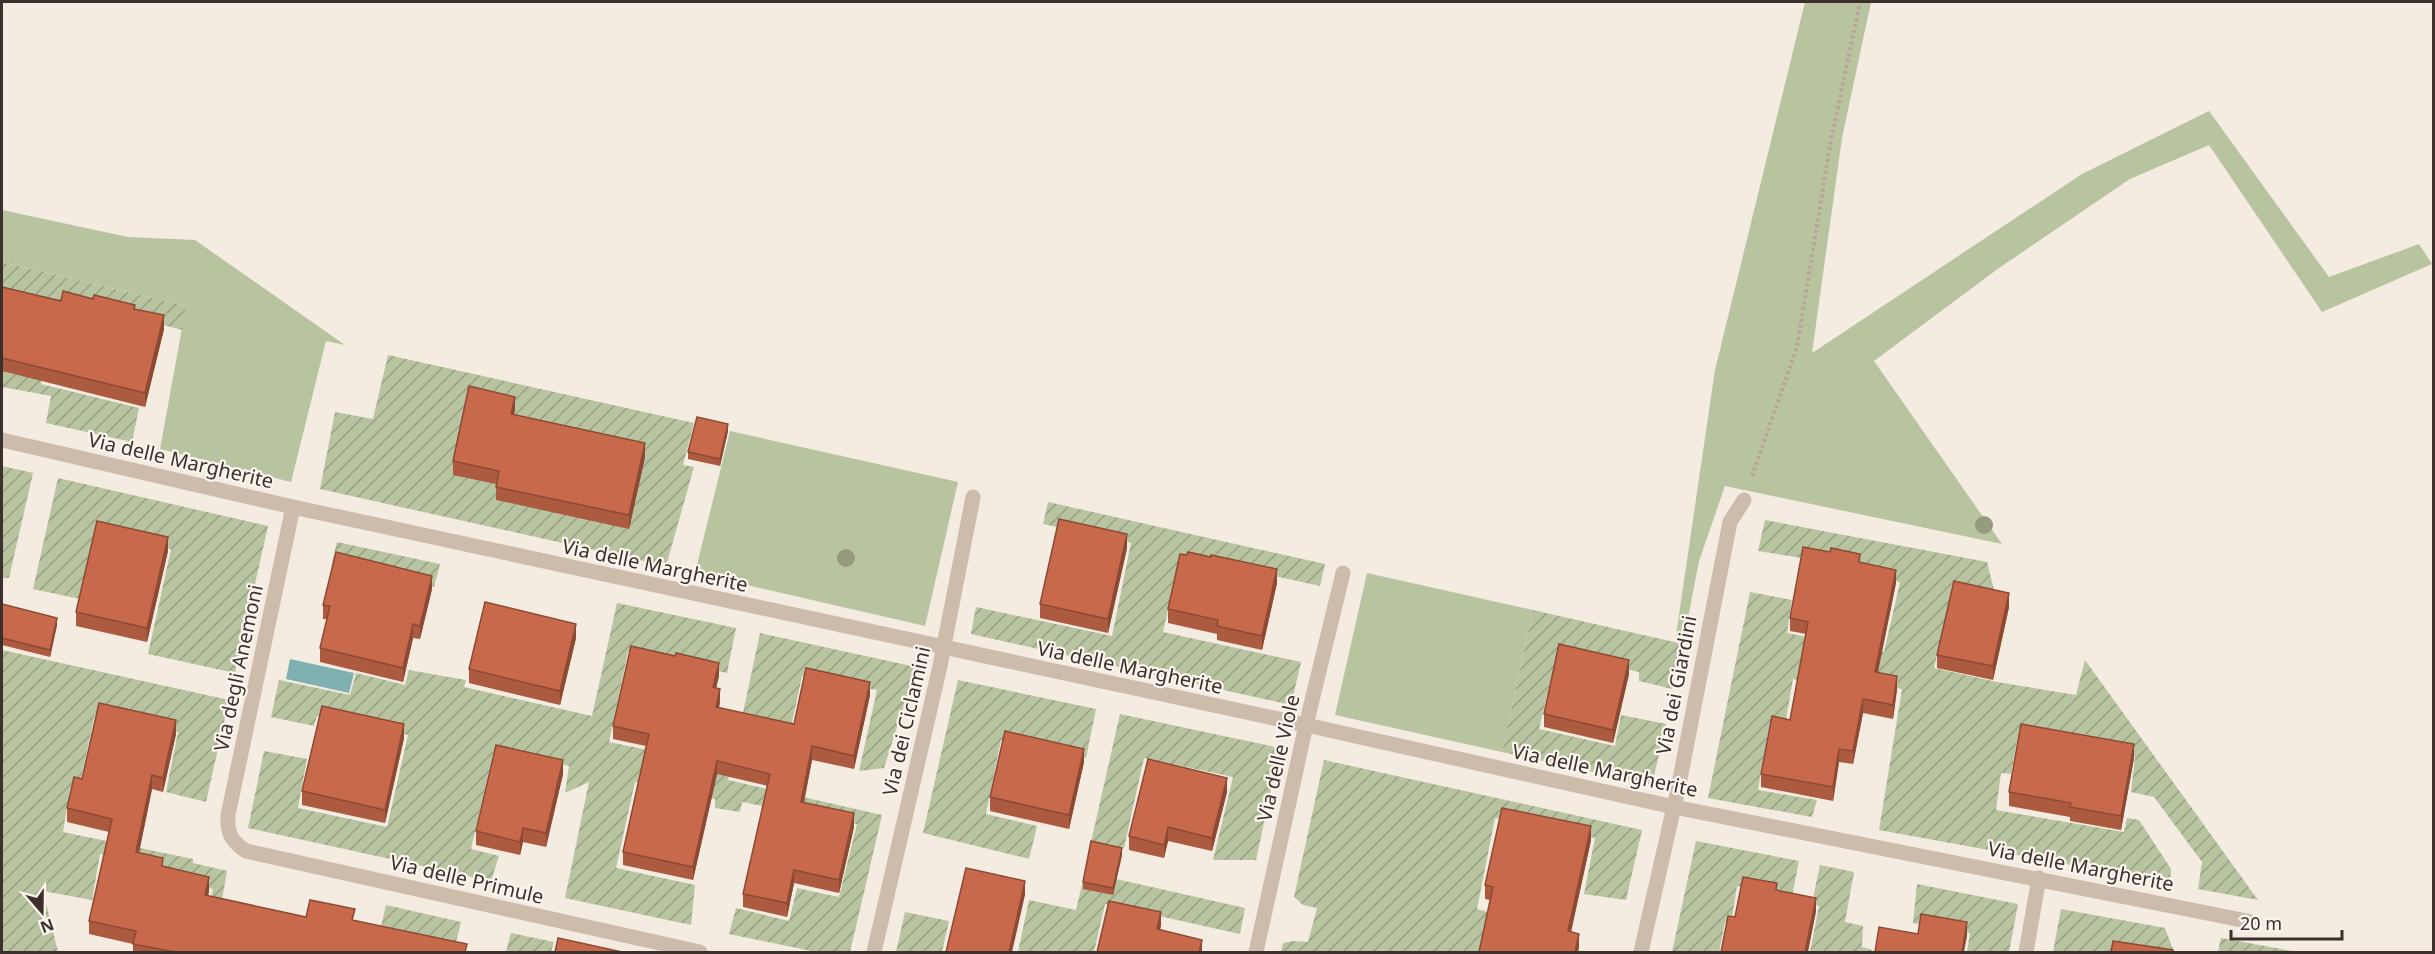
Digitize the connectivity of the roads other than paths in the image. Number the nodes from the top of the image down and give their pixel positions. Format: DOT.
graph roads {
  1 [pos="2,440"];
  2 [pos="973,497"];
  3 [pos="1744,500"];
  4 [pos="293,507"];
  5 [pos="1343,573"];
  6 [pos="944,649"];
  7 [pos="1306,725"];
  8 [pos="1674,807"];
  9 [pos="230,837"];
  10 [pos="2039,878"];
  11 [pos="2252,922"];
  12 [pos="700,952"];
  13 [pos="874,952"];
  14 [pos="1257,952"];
  15 [pos="1641,952"];
  16 [pos="2026,952"];
  1 -- 4 [label="street, Via delle Margherite"];
  2 -- 6 [label="street, Via dei Ciclamini"];
  3 -- 8 [label="street, Via dei Giardini"];
  4 -- 6 [label="street, Via delle Margherite"];
  4 -- 9 [label="street, Via degli Anemoni"];
  5 -- 7 [label="street, Via delle Viole"];
  6 -- 7 [label="street, Via delle Margherite"];
  6 -- 13 [label="street, Via dei Ciclamini"];
  7 -- 8 [label="street, Via delle Margherite"];
  7 -- 14 [label="street, Via delle Viole"];
  8 -- 10 [label="street, Via delle Margherite"];
  8 -- 15 [label="street, Via dei Giardini"];
  9 -- 12 [label="street, Via delle Primule"];
  10 -- 11 [label="street, Via delle Margherite"];
  10 -- 16 [label="street"];
}
